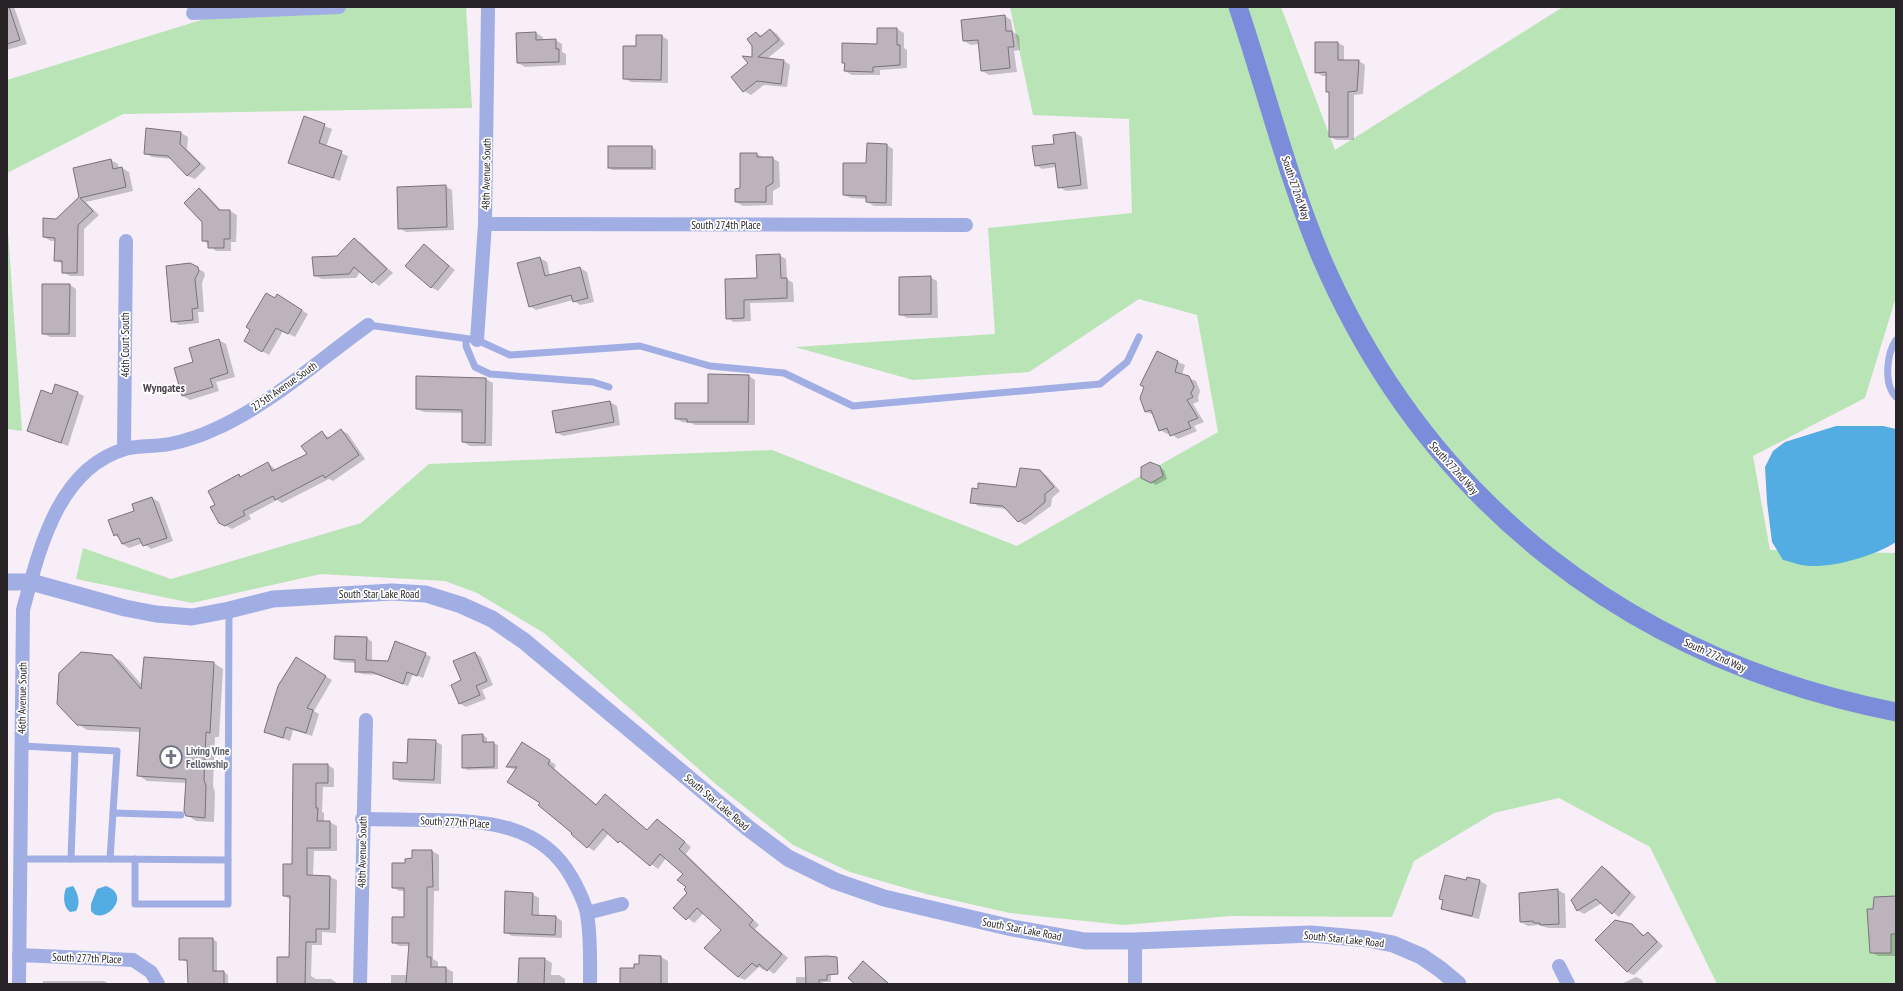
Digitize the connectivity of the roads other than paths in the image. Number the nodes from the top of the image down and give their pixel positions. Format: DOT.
graph roads {
  1 [pos="339,7"];
  2 [pos="488,7"];
  3 [pos="1238,7"];
  4 [pos="190,10"];
  5 [pos="485,224"];
  6 [pos="966,226"];
  7 [pos="126,241"];
  8 [pos="368,324"];
  9 [pos="1139,337"];
  10 [pos="471,339"];
  11 [pos="1896,340"];
  12 [pos="610,387"];
  13 [pos="1896,396"];
  14 [pos="124,449"];
  15 [pos="7,582"];
  16 [pos="31,582"];
  17 [pos="230,610"];
  18 [pos="1896,712"];
  19 [pos="366,720"];
  20 [pos="22,746"];
  21 [pos="75,749"];
  22 [pos="113,813"];
  23 [pos="181,815"];
  24 [pos="362,819"];
  25 [pos="20,859"];
  26 [pos="71,859"];
  27 [pos="110,859"];
  28 [pos="136,859"];
  29 [pos="228,860"];
  30 [pos="622,904"];
  31 [pos="587,913"];
  32 [pos="1135,941"];
  33 [pos="19,955"];
  34 [pos="1559,966"];
  35 [pos="19,984"];
  36 [pos="158,984"];
  37 [pos="360,984"];
  38 [pos="590,984"];
  39 [pos="1135,984"];
  40 [pos="1458,984"];
  41 [pos="1568,984"];
  1 -- 4 [label="street"];
  2 -- 5 [label="street, 48th Avenue South"];
  3 -- 18 [label="main road, South 272nd Way"];
  5 -- 6 [label="street, South 274th Place"];
  5 -- 10 [label="street, 48th Avenue South"];
  7 -- 14 [label="street, 46th Court South"];
  8 -- 10 [label="lane"];
  8 -- 14 [label="street, 275th Avenue South"];
  9 -- 10 [label="lane"];
  10 -- 12 [label="lane"];
  11 -- 13 [label="lane"];
  14 -- 16 [label="street, 46th Avenue South"];
  15 -- 16 [label="street, South Star Lake Road"];
  16 -- 17 [label="street, South Star Lake Road"];
  16 -- 20 [label="street, 46th Avenue South"];
  17 -- 29 [label="lane"];
  17 -- 32 [label="street, South Star Lake Road"];
  19 -- 24 [label="street, 48th Avenue South"];
  20 -- 21 [label="lane"];
  20 -- 25 [label="street, 46th Avenue South"];
  21 -- 22 [label="lane"];
  21 -- 26 [label="lane"];
  22 -- 23 [label="lane"];
  22 -- 27 [label="lane"];
  24 -- 31 [label="street, South 277th Place"];
  24 -- 37 [label="street, 48th Avenue South"];
  25 -- 26 [label="lane"];
  25 -- 33 [label="street, 46th Avenue South"];
  26 -- 27 [label="lane"];
  27 -- 28 [label="lane"];
  28 -- 29 [label="lane"];
  28 -- 29 [label="lane"];
  30 -- 31 [label="street"];
  31 -- 38 [label="street, South 277th Place"];
  32 -- 39 [label="street"];
  32 -- 40 [label="street, South Star Lake Road"];
  33 -- 35 [label="street, 46th Avenue South"];
  33 -- 36 [label="street, South 277th Place"];
  34 -- 41 [label="street"];
}
